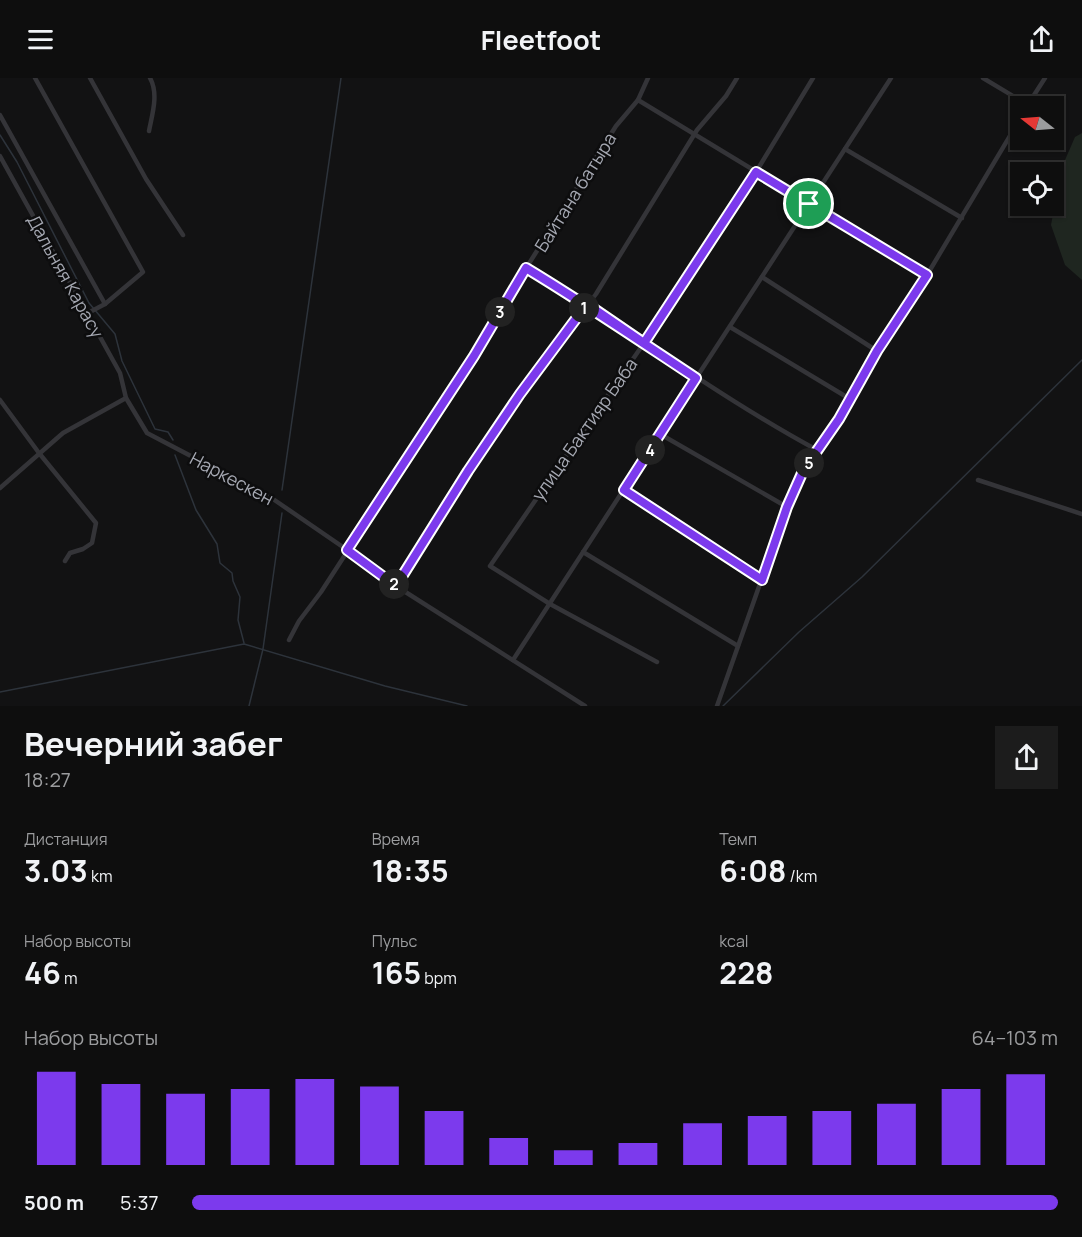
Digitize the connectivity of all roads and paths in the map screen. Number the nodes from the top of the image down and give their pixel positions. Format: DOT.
graph roads {
  1 [pos="35,78"];
  2 [pos="90,78"];
  3 [pos="150,78"];
  4 [pos="648,78"];
  5 [pos="737,78"];
  6 [pos="813,78"];
  7 [pos="891,78"];
  8 [pos="983,78"];
  9 [pos="1045,78"];
  10 [pos="1011,96"];
  11 [pos="1033,96"];
  12 [pos="638,99"];
  13 [pos="0,115"];
  14 [pos="149,131"];
  15 [pos="694,135"];
  16 [pos="1010,136"];
  17 [pos="845,149"];
  18 [pos="0,156"];
  19 [pos="756,172"];
  20 [pos="809,204"];
  21 [pos="962,218"];
  22 [pos="183,235"];
  23 [pos="526,268"];
  24 [pos="927,275"];
  25 [pos="762,277"];
  26 [pos="587,304"];
  27 [pos="103,305"];
  28 [pos="88,313"];
  29 [pos="730,327"];
  30 [pos="644,343"];
  31 [pos="877,351"];
  32 [pos="696,378"];
  33 [pos="126,398"];
  34 [pos="850,399"];
  35 [pos="0,400"];
  36 [pos="660,434"];
  37 [pos="818,450"];
  38 [pos="39,453"];
  39 [pos="978,480"];
  40 [pos="0,488"];
  41 [pos="624,490"];
  42 [pos="787,507"];
  43 [pos="1082,514"];
  44 [pos="347,550"];
  45 [pos="583,552"];
  46 [pos="65,561"];
  47 [pos="762,580"];
  48 [pos="396,586"];
  49 [pos="550,604"];
  50 [pos="289,640"];
  51 [pos="738,646"];
  52 [pos="513,660"];
  53 [pos="657,662"];
  54 [pos="718,703"];
  55 [pos="585,706"];
  1 -- 27 [label="street"];
  2 -- 22 [label="street"];
  3 -- 14 [label="street"];
  4 -- 12 [label="street, Байтана батыра"];
  5 -- 15 [label="street"];
  6 -- 19 [label="street, улица Бактияр Баба"];
  7 -- 17 [label="street"];
  8 -- 10 [label="street"];
  9 -- 11 [label="street"];
  12 -- 15 [label="street"];
  12 -- 23 [label="street, Байтана батыра"];
  13 -- 27 [label="street"];
  15 -- 19 [label="street"];
  15 -- 26 [label="street"];
  16 -- 21 [label="street"];
  17 -- 20 [label="street"];
  17 -- 21 [label="street"];
  18 -- 28 [label="street, Дальняя Карасу"];
  19 -- 20 [label="street"];
  19 -- 30 [label="street, улица Бактияр Баба"];
  20 -- 24 [label="street"];
  20 -- 25 [label="street"];
  21 -- 24 [label="street"];
  23 -- 26 [label="street"];
  23 -- 44 [label="street, Байтана батыра"];
  24 -- 31 [label="street"];
  25 -- 29 [label="street"];
  25 -- 31 [label="street"];
  26 -- 30 [label="street"];
  26 -- 48 [label="street"];
  27 -- 28 [label="street"];
  28 -- 33 [label="street, Дальняя Карасу"];
  29 -- 32 [label="street"];
  29 -- 34 [label="street"];
  30 -- 32 [label="street"];
  30 -- 49 [label="street, улица Бактияр Баба"];
  31 -- 34 [label="street"];
  32 -- 36 [label="street"];
  32 -- 37 [label="street"];
  33 -- 38 [label="street"];
  33 -- 44 [label="street, Наркескен"];
  34 -- 37 [label="street"];
  35 -- 38 [label="street"];
  36 -- 41 [label="street"];
  36 -- 42 [label="street"];
  37 -- 42 [label="street"];
  38 -- 40 [label="street"];
  38 -- 46 [label="street"];
  39 -- 43 [label="street"];
  41 -- 45 [label="street"];
  41 -- 47 [label="street"];
  42 -- 47 [label="street"];
  44 -- 48 [label="street, Наркескен"];
  44 -- 50 [label="street, Байтана батыра"];
  45 -- 49 [label="street"];
  45 -- 51 [label="street"];
  47 -- 51 [label="street"];
  48 -- 52 [label="street, Наркескен"];
  49 -- 52 [label="street"];
  49 -- 53 [label="street"];
  51 -- 54 [label="street"];
  52 -- 55 [label="street, Наркескен"];
}
